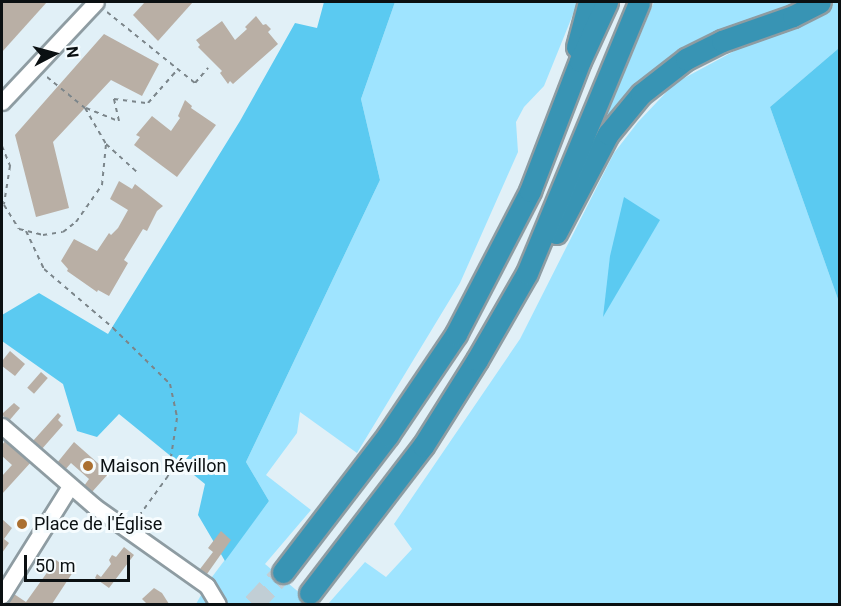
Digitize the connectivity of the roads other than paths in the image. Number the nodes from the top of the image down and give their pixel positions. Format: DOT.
graph roads {
  1 [pos="96,2"];
  2 [pos="589,2"];
  3 [pos="608,2"];
  4 [pos="639,2"];
  5 [pos="820,2"];
  6 [pos="580,61"];
  7 [pos="8,89"];
  8 [pos="2,102"];
  9 [pos="527,273"];
  10 [pos="2,426"];
  11 [pos="70,486"];
  12 [pos="283,572"];
  13 [pos="4,591"];
  14 [pos="310,593"];
  15 [pos="218,604"];
  1 -- 7 [label="street"];
  2 -- 6 [label="highway"];
  3 -- 6 [label="highway"];
  4 -- 9 [label="highway"];
  5 -- 9 [label="highway"];
  6 -- 12 [label="highway"];
  7 -- 8 [label="street"];
  9 -- 14 [label="highway"];
  10 -- 11 [label="street"];
  11 -- 13 [label="street"];
  11 -- 15 [label="street"];
}
